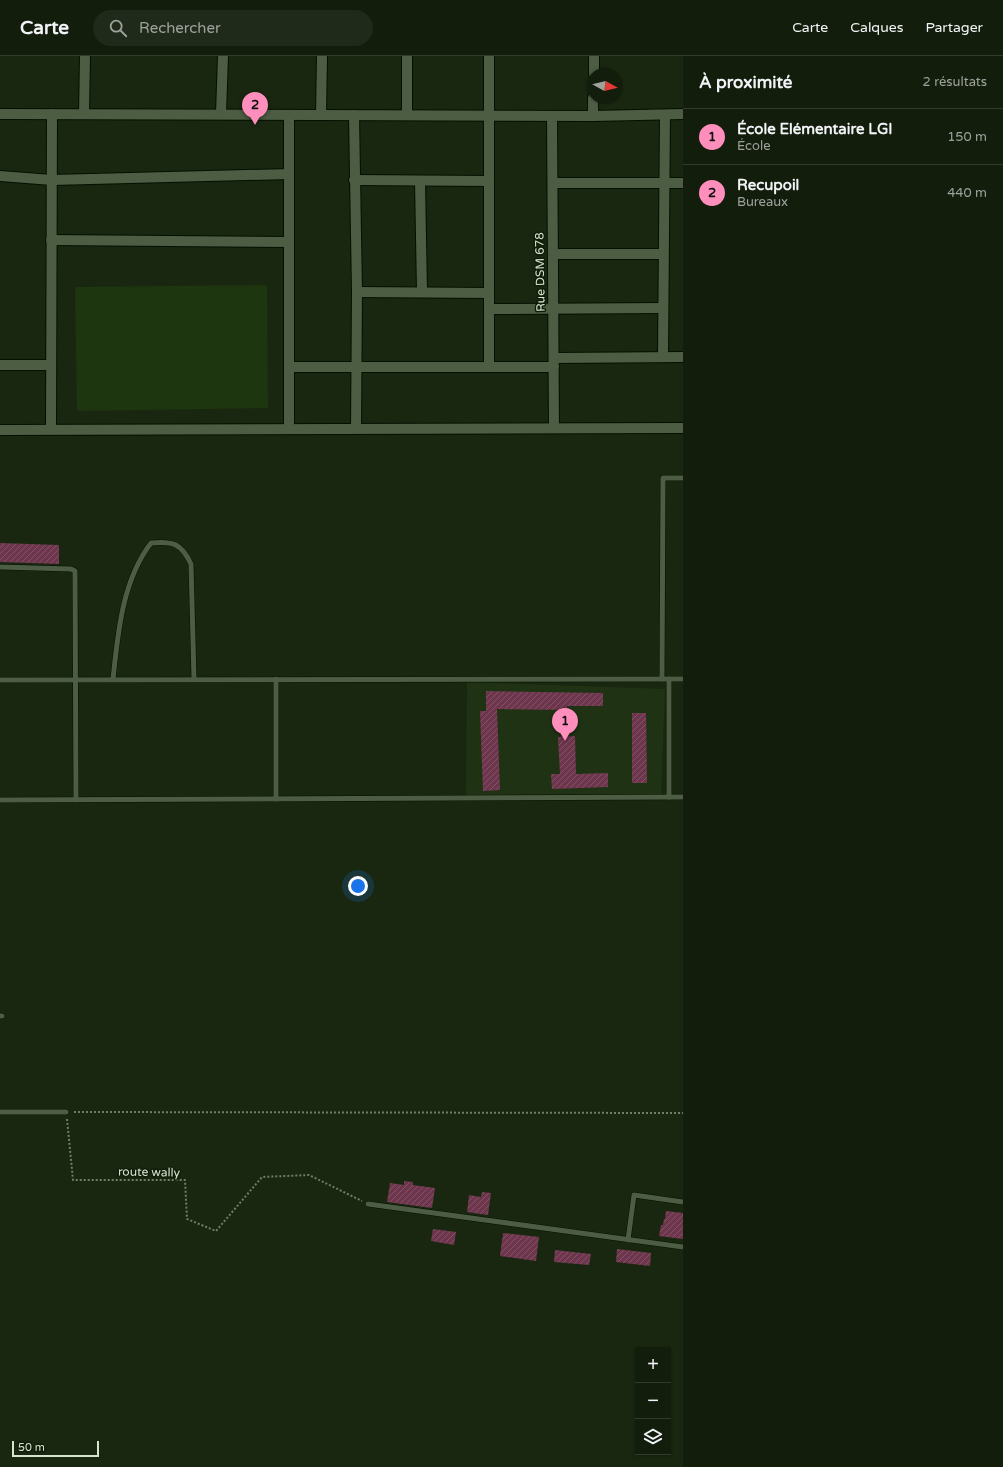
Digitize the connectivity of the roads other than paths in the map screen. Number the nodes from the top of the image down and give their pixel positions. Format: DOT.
graph roads {
  1 [pos="85,56"];
  2 [pos="223,56"];
  3 [pos="322,56"];
  4 [pos="407,56"];
  5 [pos="489,56"];
  6 [pos="594,56"];
  7 [pos="594,68"];
  8 [pos="593,104"];
  9 [pos="0,114"];
  10 [pos="52,114"];
  11 [pos="84,114"];
  12 [pos="221,114"];
  13 [pos="683,114"];
  14 [pos="289,115"];
  15 [pos="320,115"];
  16 [pos="354,115"];
  17 [pos="407,115"];
  18 [pos="489,115"];
  19 [pos="665,115"];
  20 [pos="552,116"];
  21 [pos="593,116"];
  22 [pos="289,174"];
  23 [pos="0,176"];
  24 [pos="52,180"];
  25 [pos="354,180"];
  26 [pos="420,181"];
  27 [pos="489,181"];
  28 [pos="553,183"];
  29 [pos="664,183"];
  30 [pos="683,183"];
  31 [pos="51,240"];
  32 [pos="289,242"];
  33 [pos="553,254"];
  34 [pos="663,254"];
  35 [pos="357,292"];
  36 [pos="422,292"];
  37 [pos="489,293"];
  38 [pos="663,308"];
  39 [pos="489,309"];
  40 [pos="554,309"];
  41 [pos="663,357"];
  42 [pos="683,357"];
  43 [pos="554,362"];
  44 [pos="0,365"];
  45 [pos="51,365"];
  46 [pos="289,367"];
  47 [pos="356,367"];
  48 [pos="489,367"];
  49 [pos="554,428"];
  50 [pos="683,428"];
  51 [pos="51,429"];
  52 [pos="289,429"];
  53 [pos="356,429"];
  54 [pos="0,430"];
  55 [pos="683,478"];
  56 [pos="0,567"];
  57 [pos="662,678"];
  58 [pos="669,678"];
  59 [pos="683,678"];
  60 [pos="194,679"];
  61 [pos="276,679"];
  62 [pos="0,680"];
  63 [pos="74,680"];
  64 [pos="113,680"];
  65 [pos="683,797"];
  66 [pos="669,798"];
  67 [pos="276,799"];
  68 [pos="0,800"];
  69 [pos="76,800"];
  70 [pos="0,1112"];
  71 [pos="66,1112"];
  72 [pos="683,1202"];
  73 [pos="368,1204"];
  74 [pos="628,1240"];
  75 [pos="683,1247"];
  1 -- 11 [label="street"];
  2 -- 12 [label="street"];
  3 -- 15 [label="street"];
  4 -- 17 [label="street"];
  5 -- 18 [label="street"];
  6 -- 7 [label="street"];
  8 -- 21 [label="street"];
  9 -- 10 [label="street"];
  10 -- 11 [label="street"];
  10 -- 24 [label="street"];
  11 -- 12 [label="street"];
  12 -- 14 [label="street"];
  13 -- 19 [label="street"];
  14 -- 15 [label="street"];
  14 -- 22 [label="street"];
  15 -- 16 [label="street"];
  16 -- 17 [label="street"];
  16 -- 25 [label="street"];
  17 -- 18 [label="street"];
  18 -- 20 [label="street"];
  18 -- 27 [label="street"];
  19 -- 21 [label="street"];
  19 -- 29 [label="street"];
  20 -- 21 [label="street"];
  20 -- 28 [label="street, Rue DSM 678"];
  22 -- 24 [label="street"];
  22 -- 32 [label="street"];
  23 -- 24 [label="street"];
  24 -- 31 [label="street"];
  25 -- 26 [label="street"];
  25 -- 35 [label="street"];
  26 -- 27 [label="street"];
  26 -- 36 [label="street"];
  27 -- 37 [label="street"];
  28 -- 29 [label="street"];
  28 -- 33 [label="street, Rue DSM 678"];
  29 -- 30 [label="street"];
  29 -- 34 [label="street"];
  31 -- 32 [label="street"];
  31 -- 45 [label="street"];
  32 -- 46 [label="street"];
  33 -- 34 [label="street"];
  33 -- 40 [label="street, Rue DSM 678"];
  34 -- 38 [label="street"];
  35 -- 36 [label="street"];
  35 -- 47 [label="street"];
  36 -- 37 [label="street"];
  37 -- 39 [label="street"];
  38 -- 40 [label="street"];
  38 -- 41 [label="street"];
  39 -- 40 [label="street"];
  39 -- 48 [label="street"];
  40 -- 43 [label="street, Rue DSM 678"];
  41 -- 42 [label="street"];
  41 -- 43 [label="street"];
  43 -- 48 [label="street"];
  43 -- 49 [label="street, Rue DSM 678"];
  44 -- 45 [label="street"];
  45 -- 51 [label="street"];
  46 -- 47 [label="street"];
  46 -- 52 [label="street"];
  47 -- 48 [label="street"];
  47 -- 53 [label="street"];
  49 -- 50 [label="street"];
  49 -- 53 [label="street"];
  51 -- 52 [label="street"];
  51 -- 54 [label="street"];
  52 -- 53 [label="street"];
  55 -- 57 [label="lane"];
  56 -- 63 [label="lane"];
  57 -- 58 [label="lane"];
  57 -- 61 [label="lane"];
  58 -- 59 [label="lane"];
  58 -- 66 [label="lane"];
  60 -- 61 [label="lane"];
  60 -- 64 [label="lane"];
  60 -- 64 [label="lane"];
  61 -- 67 [label="lane"];
  62 -- 63 [label="lane"];
  63 -- 64 [label="lane"];
  63 -- 69 [label="lane"];
  65 -- 66 [label="lane"];
  66 -- 67 [label="lane"];
  67 -- 69 [label="lane"];
  68 -- 69 [label="lane"];
  70 -- 71 [label="lane"];
  72 -- 74 [label="lane"];
  73 -- 74 [label="lane"];
  74 -- 75 [label="lane"];
}
